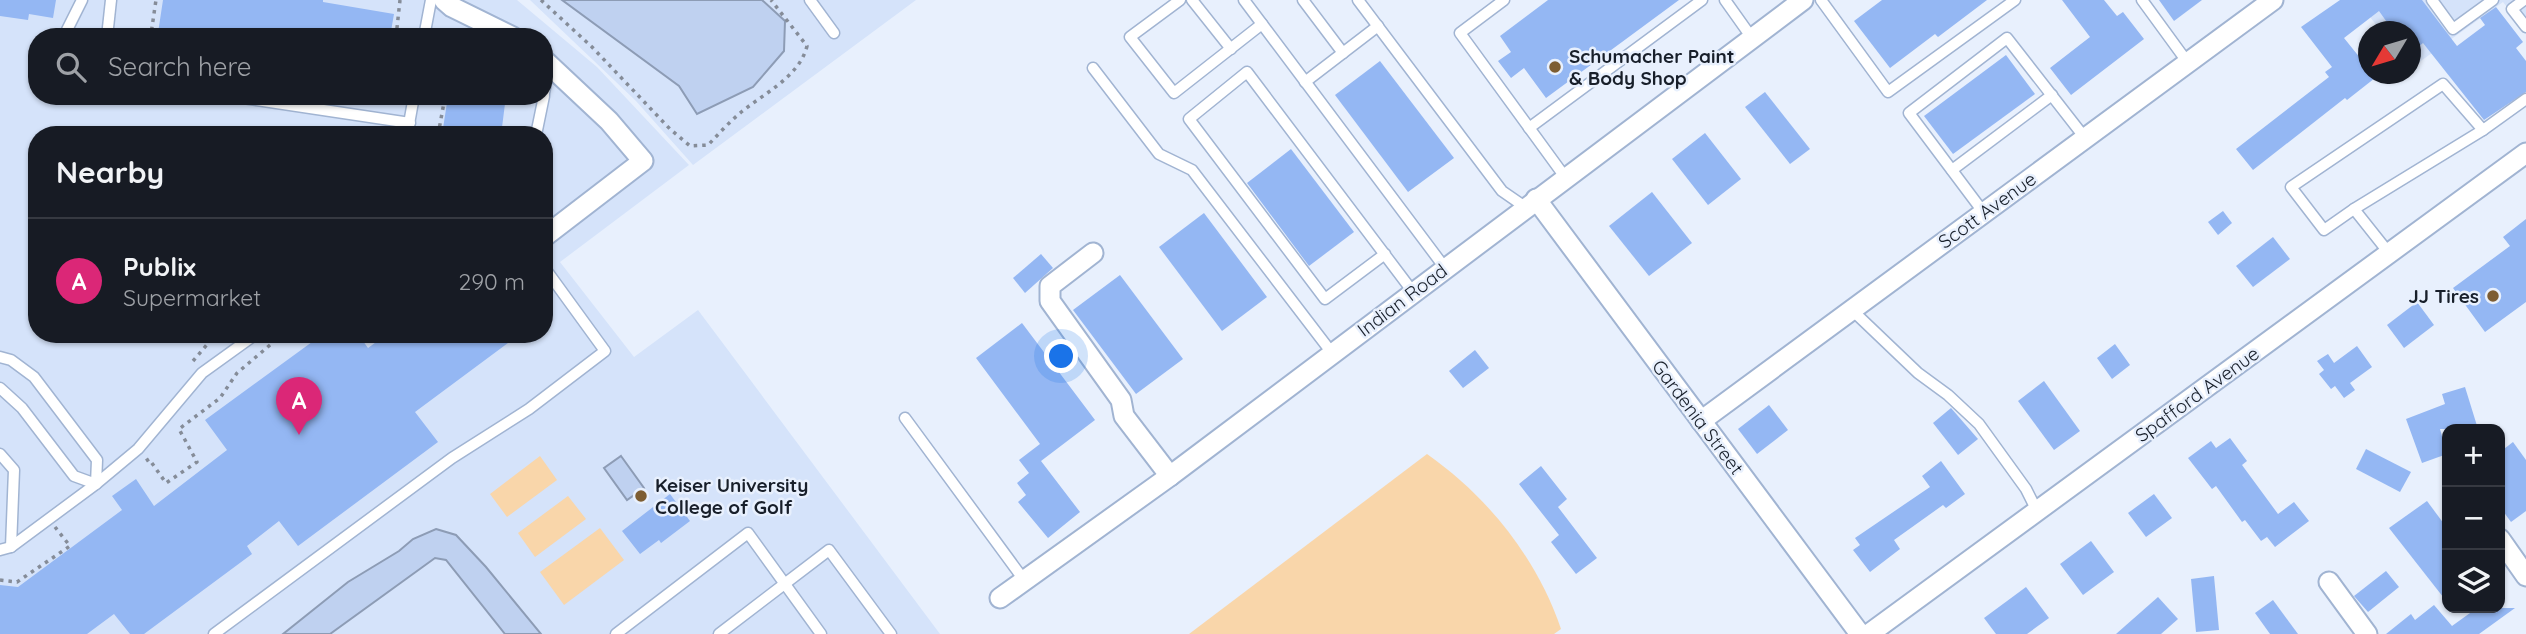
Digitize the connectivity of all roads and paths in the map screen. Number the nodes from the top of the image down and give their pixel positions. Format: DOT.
graph roads {
  1 [pos="82,0"];
  2 [pos="111,0"];
  3 [pos="156,0"];
  4 [pos="400,0"];
  5 [pos="431,0"];
  6 [pos="444,0"];
  7 [pos="541,0"];
  8 [pos="771,0"];
  9 [pos="810,0"];
  10 [pos="1180,0"];
  11 [pos="1192,0"];
  12 [pos="1244,0"];
  13 [pos="1303,0"];
  14 [pos="1358,0"];
  15 [pos="1504,0"];
  16 [pos="1702,0"];
  17 [pos="1724,0"];
  18 [pos="1821,0"];
  19 [pos="2015,0"];
  20 [pos="2142,0"];
  21 [pos="2273,0"];
  22 [pos="2432,0"];
  23 [pos="2493,0"];
  24 [pos="2524,0"];
  25 [pos="1793,3"];
  26 [pos="1262,24"];
  27 [pos="1378,26"];
  28 [pos="2526,27"];
  29 [pos="68,28"];
  30 [pos="108,28"];
  31 [pos="152,28"];
  32 [pos="397,28"];
  33 [pos="426,28"];
  34 [pos="494,28"];
  35 [pos="834,33"];
  36 [pos="1752,38"];
  37 [pos="1231,49"];
  38 [pos="1343,53"];
  39 [pos="2188,63"];
  40 [pos="553,68"];
  41 [pos="1093,68"];
  42 [pos="1305,82"];
  43 [pos="2052,95"];
  44 [pos="2526,99"];
  45 [pos="290,105"];
  46 [pos="413,105"];
  47 [pos="443,105"];
  48 [pos="542,105"];
  49 [pos="410,123"];
  50 [pos="409,126"];
  51 [pos="439,126"];
  52 [pos="538,126"];
  53 [pos="1529,128"];
  54 [pos="2483,130"];
  55 [pos="2085,138"];
  56 [pos="2526,153"];
  57 [pos="1952,170"];
  58 [pos="1564,177"];
  59 [pos="1530,203"];
  60 [pos="2354,209"];
  61 [pos="1984,213"];
  62 [pos="553,230"];
  63 [pos="1093,253"];
  64 [pos="2389,253"];
  65 [pos="1385,254"];
  66 [pos="1445,268"];
  67 [pos="553,279"];
  68 [pos="1413,292"];
  69 [pos="1852,310"];
  70 [pos="208,343"];
  71 [pos="244,343"];
  72 [pos="272,343"];
  73 [pos="1332,353"];
  74 [pos="0,358"];
  75 [pos="193,361"];
  76 [pos="0,388"];
  77 [pos="905,418"];
  78 [pos="1701,421"];
  79 [pos="0,454"];
  80 [pos="139,467"];
  81 [pos="1170,476"];
  82 [pos="96,484"];
  83 [pos="2037,511"];
  84 [pos="55,527"];
  85 [pos="2505,546"];
  86 [pos="11,547"];
  87 [pos="0,550"];
  88 [pos="2526,576"];
  89 [pos="0,580"];
  90 [pos="1024,580"];
  91 [pos="2329,582"];
  92 [pos="784,583"];
  93 [pos="1000,598"];
  94 [pos="214,634"];
  95 [pos="616,634"];
  96 [pos="719,634"];
  97 [pos="821,634"];
  98 [pos="891,634"];
  99 [pos="1860,634"];
  100 [pos="1869,634"];
  101 [pos="2367,634"];
  1 -- 29 [label="lane"];
  2 -- 30 [label="lane"];
  3 -- 31 [label="path"];
  4 -- 32 [label="path"];
  5 -- 33 [label="lane"];
  6 -- 34 [label="street"];
  7 -- 8 [label="path"];
  9 -- 35 [label="lane"];
  10 -- 37 [label="lane"];
  11 -- 37 [label="lane"];
  12 -- 26 [label="lane"];
  13 -- 38 [label="lane"];
  14 -- 27 [label="lane"];
  15 -- 53 [label="lane"];
  16 -- 53 [label="lane"];
  17 -- 36 [label="lane"];
  18 -- 19 [label="lane"];
  20 -- 39 [label="lane"];
  21 -- 39 [label="street, Scott Avenue"];
  22 -- 23 [label="lane"];
  24 -- 28 [label="lane"];
  25 -- 36 [label="street, Indian Road"];
  26 -- 37 [label="lane"];
  26 -- 42 [label="lane"];
  27 -- 38 [label="lane"];
  27 -- 59 [label="lane"];
  36 -- 58 [label="street, Indian Road"];
  38 -- 42 [label="lane"];
  39 -- 55 [label="street, Scott Avenue"];
  40 -- 62 [label="street"];
  41 -- 73 [label="lane"];
  42 -- 66 [label="lane"];
  43 -- 55 [label="lane"];
  43 -- 57 [label="lane"];
  43 -- 57 [label="lane"];
  44 -- 54 [label="lane"];
  45 -- 49 [label="lane"];
  46 -- 49 [label="lane"];
  47 -- 51 [label="path"];
  48 -- 52 [label="lane"];
  49 -- 50 [label="lane"];
  53 -- 58 [label="lane"];
  54 -- 60 [label="lane"];
  54 -- 60 [label="lane"];
  55 -- 61 [label="street, Scott Avenue"];
  56 -- 64 [label="street, Spafford Avenue"];
  57 -- 61 [label="lane"];
  58 -- 59 [label="street, Indian Road"];
  59 -- 66 [label="street, Indian Road"];
  59 -- 78 [label="street, Gardenia Street"];
  60 -- 64 [label="lane"];
  61 -- 69 [label="street, Scott Avenue"];
  63 -- 81 [label="street"];
  64 -- 83 [label="street, Spafford Avenue"];
  65 -- 65 [label="lane"];
  65 -- 68 [label="lane"];
  66 -- 68 [label="street, Indian Road"];
  67 -- 94 [label="lane"];
  68 -- 73 [label="street, Indian Road"];
  69 -- 78 [label="street, Scott Avenue"];
  69 -- 83 [label="lane"];
  70 -- 75 [label="path"];
  71 -- 82 [label="lane"];
  72 -- 80 [label="path"];
  73 -- 81 [label="street, Indian Road"];
  74 -- 82 [label="lane"];
  76 -- 82 [label="lane"];
  77 -- 90 [label="lane"];
  78 -- 99 [label="street, Gardenia Street"];
  79 -- 86 [label="lane"];
  81 -- 90 [label="street, Indian Road"];
  82 -- 86 [label="lane"];
  83 -- 100 [label="street, Spafford Avenue"];
  84 -- 89 [label="path"];
  85 -- 88 [label="street"];
  86 -- 87 [label="lane"];
  90 -- 93 [label="street, Indian Road"];
  91 -- 101 [label="street"];
  92 -- 95 [label="lane"];
  92 -- 96 [label="lane"];
  92 -- 97 [label="lane"];
  92 -- 98 [label="lane"];
}
